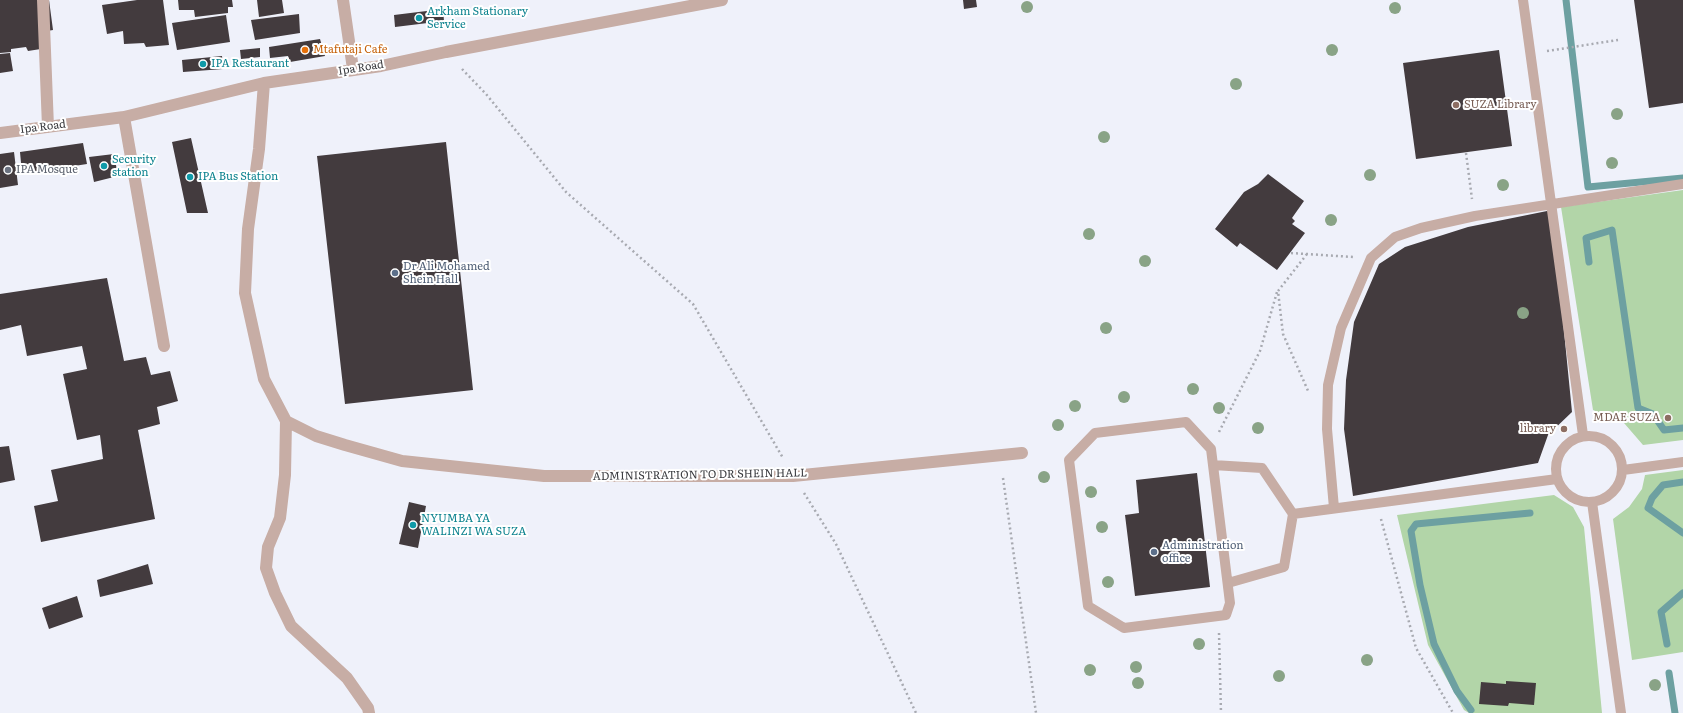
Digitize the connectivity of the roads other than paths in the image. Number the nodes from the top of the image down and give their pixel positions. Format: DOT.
graph roads {
  1 [pos="43,0"];
  2 [pos="343,0"];
  3 [pos="722,0"];
  4 [pos="1523,0"];
  5 [pos="353,69"];
  6 [pos="264,83"];
  7 [pos="124,117"];
  8 [pos="48,127"];
  9 [pos="0,133"];
  10 [pos="1683,184"];
  11 [pos="1551,205"];
  12 [pos="164,346"];
  13 [pos="286,421"];
  14 [pos="1583,435"];
  15 [pos="1022,453"];
  16 [pos="1683,462"];
  17 [pos="1213,466"];
  18 [pos="1623,470"];
  19 [pos="1557,479"];
  20 [pos="1592,502"];
  21 [pos="1334,508"];
  22 [pos="1293,514"];
  23 [pos="1228,583"];
  24 [pos="369,713"];
  25 [pos="1621,713"];
  1 -- 8 [label="street"];
  2 -- 5 [label="street"];
  3 -- 5 [label="street, Ipa Road"];
  4 -- 11 [label="lane"];
  5 -- 6 [label="street, Ipa Road"];
  6 -- 7 [label="street, Ipa Road"];
  6 -- 13 [label="street"];
  7 -- 8 [label="street, Ipa Road"];
  7 -- 12 [label="street"];
  8 -- 9 [label="street, Ipa Road"];
  10 -- 11 [label="lane"];
  11 -- 14 [label="lane"];
  11 -- 21 [label="lane"];
  13 -- 15 [label="street, ADMINISTRATION TO DR SHEIN HALL"];
  13 -- 24 [label="street"];
  14 -- 18 [label="lane"];
  14 -- 19 [label="lane"];
  16 -- 18 [label="lane"];
  17 -- 22 [label="lane"];
  17 -- 23 [label="lane"];
  17 -- 23 [label="lane"];
  18 -- 20 [label="lane"];
  19 -- 20 [label="lane"];
  19 -- 21 [label="lane"];
  20 -- 25 [label="lane"];
  21 -- 22 [label="lane"];
  22 -- 23 [label="lane"];
}
